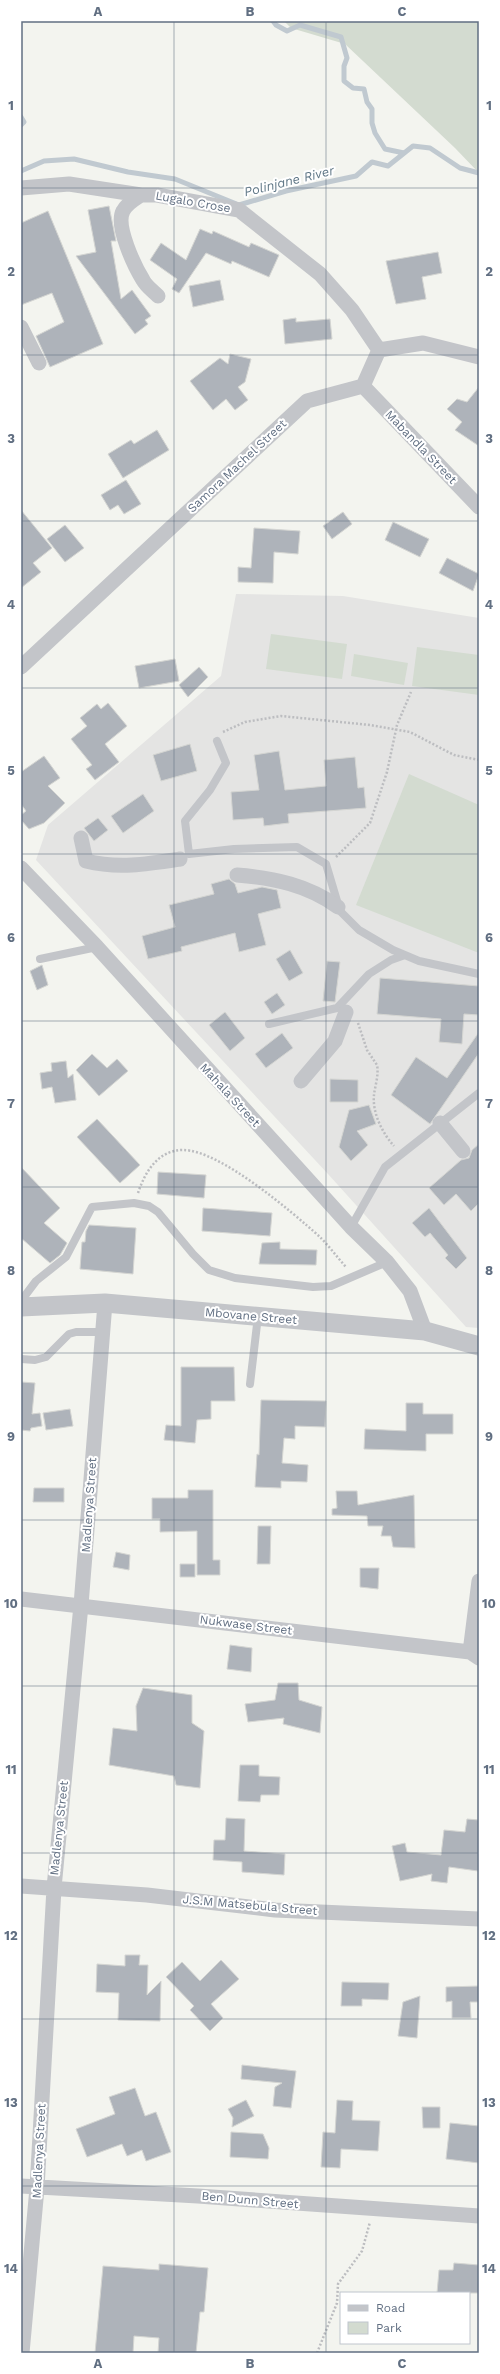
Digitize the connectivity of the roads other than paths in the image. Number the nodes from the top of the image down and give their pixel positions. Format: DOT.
graph roads {
  1 [pos="21,188"];
  2 [pos="141,195"];
  3 [pos="158,296"];
  4 [pos="21,327"];
  5 [pos="379,350"];
  6 [pos="479,357"];
  7 [pos="39,364"];
  8 [pos="363,386"];
  9 [pos="479,507"];
  10 [pos="21,667"];
  11 [pos="217,738"];
  12 [pos="80,838"];
  13 [pos="180,860"];
  14 [pos="21,868"];
  15 [pos="237,875"];
  16 [pos="338,907"];
  17 [pos="97,947"];
  18 [pos="405,955"];
  19 [pos="40,959"];
  20 [pos="479,974"];
  21 [pos="346,1012"];
  22 [pos="269,1024"];
  23 [pos="301,1081"];
  24 [pos="479,1093"];
  25 [pos="440,1123"];
  26 [pos="463,1151"];
  27 [pos="351,1227"];
  28 [pos="387,1262"];
  29 [pos="21,1301"];
  30 [pos="105,1303"];
  31 [pos="21,1307"];
  32 [pos="258,1316"];
  33 [pos="425,1331"];
  34 [pos="102,1332"];
  35 [pos="479,1346"];
  36 [pos="21,1359"];
  37 [pos="250,1384"];
  38 [pos="479,1581"];
  39 [pos="21,1599"];
  40 [pos="81,1605"];
  41 [pos="474,1655"];
  42 [pos="21,1886"];
  43 [pos="54,1888"];
  44 [pos="479,1919"];
  45 [pos="21,2186"];
  46 [pos="37,2188"];
  47 [pos="479,2216"];
  48 [pos="22,2353"];
  1 -- 2 [label="street, Lugalo Crose"];
  2 -- 3 [label="street"];
  2 -- 5 [label="street, Lugalo Crose"];
  4 -- 7 [label="street"];
  5 -- 6 [label="street"];
  5 -- 8 [label="street"];
  8 -- 9 [label="street, Mabandla Street"];
  8 -- 10 [label="street, Samora Machel Street"];
  11 -- 16 [label="lane"];
  12 -- 13 [label="street"];
  14 -- 17 [label="street, Mahala Street"];
  15 -- 16 [label="street"];
  16 -- 18 [label="lane"];
  17 -- 19 [label="lane"];
  17 -- 27 [label="street, Mahala Street"];
  18 -- 20 [label="lane"];
  18 -- 22 [label="lane"];
  21 -- 23 [label="street"];
  24 -- 25 [label="lane"];
  25 -- 26 [label="street"];
  25 -- 27 [label="lane"];
  27 -- 28 [label="street, Mahala Street"];
  28 -- 29 [label="lane"];
  28 -- 33 [label="street, Mahala Street"];
  30 -- 31 [label="street, Mbovane Street"];
  30 -- 32 [label="street, Mbovane Street"];
  30 -- 34 [label="street, Madlenya Street"];
  32 -- 33 [label="street, Mbovane Street"];
  32 -- 37 [label="lane"];
  33 -- 35 [label="street, Mbovane Street"];
  34 -- 36 [label="lane"];
  34 -- 40 [label="street, Madlenya Street"];
  38 -- 41 [label="street"];
  39 -- 40 [label="street, Nukwase Street"];
  40 -- 41 [label="street, Nukwase Street"];
  40 -- 43 [label="street, Madlenya Street"];
  42 -- 43 [label="street, J.S.M Matsebula Street"];
  43 -- 44 [label="street, J.S.M Matsebula Street"];
  43 -- 46 [label="street, Madlenya Street"];
  45 -- 46 [label="street, Ben Dunn Street"];
  46 -- 47 [label="street, Ben Dunn Street"];
  46 -- 48 [label="street, Madlenya Street"];
}
